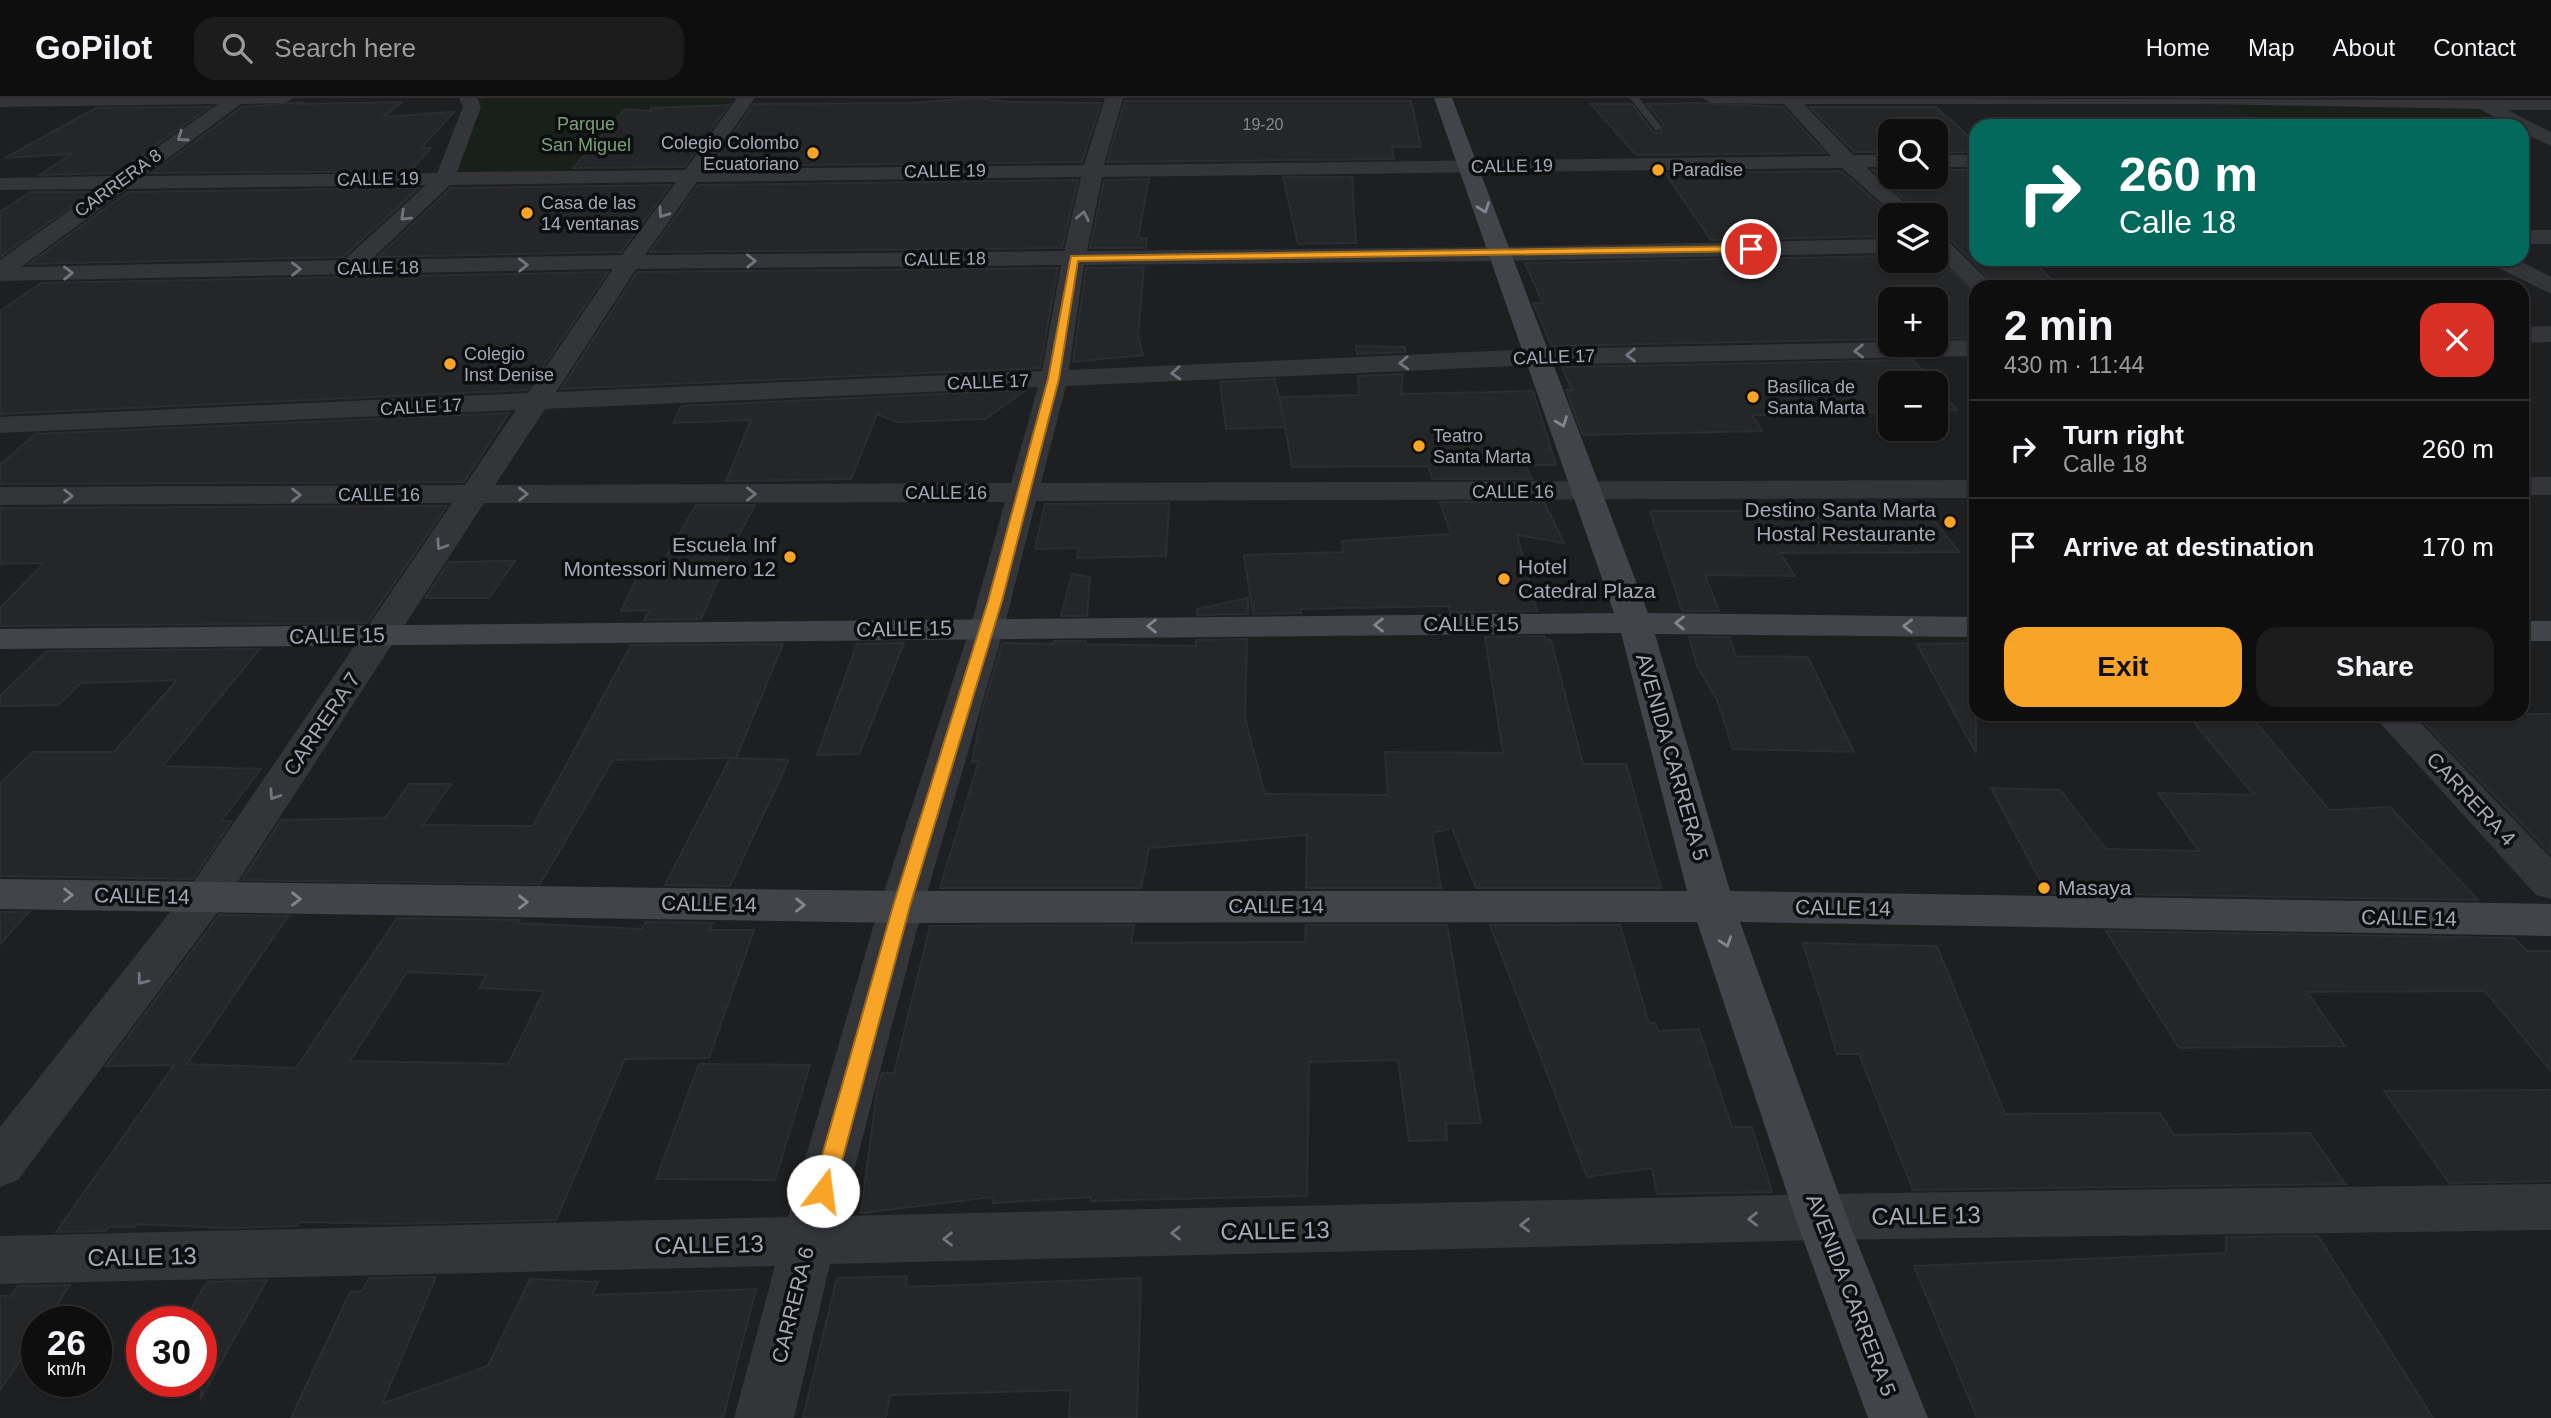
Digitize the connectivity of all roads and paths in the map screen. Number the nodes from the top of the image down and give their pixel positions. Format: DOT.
graph roads {
  1 [pos="238,98"];
  2 [pos="285,98"];
  3 [pos="468,98"];
  4 [pos="746,98"];
  5 [pos="1114,98"];
  6 [pos="1443,98"];
  7 [pos="1634,98"];
  8 [pos="1711,98"];
  9 [pos="1790,98"];
  10 [pos="2203,98"];
  11 [pos="2475,100"];
  12 [pos="0,102"];
  13 [pos="2551,104"];
  14 [pos="2240,119"];
  15 [pos="2502,119"];
  16 [pos="1658,128"];
  17 [pos="2529,138"];
  18 [pos="2548,152"];
  19 [pos="1878,161"];
  20 [pos="1948,161"];
  21 [pos="1969,161"];
  22 [pos="1848,162"];
  23 [pos="1468,166"];
  24 [pos="1093,169"];
  25 [pos="689,175"];
  26 [pos="445,178"];
  27 [pos="118,183"];
  28 [pos="0,184"];
  29 [pos="1894,203"];
  30 [pos="2529,237"];
  31 [pos="2551,237"];
  32 [pos="1948,244"];
  33 [pos="1969,244"];
  34 [pos="1878,246"];
  35 [pos="1500,254"];
  36 [pos="1948,254"];
  37 [pos="1074,258"];
  38 [pos="629,262"];
  39 [pos="2512,266"];
  40 [pos="348,268"];
  41 [pos="0,272"];
  42 [pos="1976,280"];
  43 [pos="2551,288"];
  44 [pos="2551,334"];
  45 [pos="2529,335"];
  46 [pos="1969,348"];
  47 [pos="1538,357"];
  48 [pos="1054,379"];
  49 [pos="537,401"];
  50 [pos="0,425"];
  51 [pos="2529,486"];
  52 [pos="2551,486"];
  53 [pos="1969,489"];
  54 [pos="1589,492"];
  55 [pos="1023,493"];
  56 [pos="474,495"];
  57 [pos="0,496"];
  58 [pos="1635,622"];
  59 [pos="1969,627"];
  60 [pos="987,628"];
  61 [pos="2529,631"];
  62 [pos="2551,631"];
  63 [pos="381,635"];
  64 [pos="0,639"];
  65 [pos="2397,721"];
  66 [pos="0,894"];
  67 [pos="205,898"];
  68 [pos="1713,905"];
  69 [pos="901,906"];
  70 [pos="2549,913"];
  71 [pos="0,1166"];
  72 [pos="2551,1207"];
  73 [pos="1821,1217"];
  74 [pos="808,1242"];
  75 [pos="0,1260"];
  76 [pos="764,1418"];
  77 [pos="1898,1418"];
  1 -- 2 [label="street"];
  1 -- 12 [label="street"];
  1 -- 27 [label="street, CARRERA 8, one-way"];
  3 -- 26 [label="street"];
  4 -- 25 [label="street, CARRERA 7"];
  5 -- 24 [label="street, CARRERA 6"];
  6 -- 23 [label="street, AVENIDA CARRERA 5"];
  7 -- 16 [label="lane"];
  8 -- 9 [label="street"];
  9 -- 10 [label="street"];
  9 -- 22 [label="street"];
  10 -- 11 [label="street"];
  10 -- 14 [label="street"];
  11 -- 13 [label="street"];
  11 -- 15 [label="street"];
  17 -- 18 [label="street"];
  19 -- 22 [label="street, CALLE 19"];
  20 -- 21 [label="street"];
  22 -- 23 [label="street, CALLE 19"];
  22 -- 29 [label="street"];
  23 -- 24 [label="street, CALLE 19"];
  23 -- 35 [label="street, AVENIDA CARRERA 5, one-way"];
  24 -- 25 [label="street, CALLE 19"];
  37 -- 24 [label="street, CARRERA 6, one-way"];
  25 -- 26 [label="street, CALLE 19"];
  25 -- 38 [label="street, CARRERA 7, one-way"];
  26 -- 27 [label="street, CALLE 19"];
  26 -- 40 [label="street, one-way"];
  27 -- 28 [label="street, CALLE 19"];
  27 -- 41 [label="street, CARRERA 8"];
  30 -- 31 [label="street"];
  32 -- 33 [label="street"];
  34 -- 35 [label="street, CALLE 18"];
  35 -- 37 [label="street, CALLE 18"];
  35 -- 47 [label="street, AVENIDA CARRERA 5"];
  36 -- 42 [label="street"];
  38 -- 37 [label="street, CALLE 18, one-way"];
  37 -- 48 [label="street, CARRERA 6"];
  40 -- 38 [label="street, CALLE 18, one-way"];
  38 -- 49 [label="street, CARRERA 7"];
  39 -- 43 [label="street"];
  41 -- 40 [label="street, CALLE 18, one-way"];
  44 -- 45 [label="street"];
  46 -- 47 [label="street, CALLE 17, one-way"];
  47 -- 48 [label="street, CALLE 17, one-way"];
  47 -- 54 [label="street, AVENIDA CARRERA 5, one-way"];
  48 -- 49 [label="street, CALLE 17"];
  48 -- 55 [label="street, CARRERA 6"];
  49 -- 50 [label="street, CALLE 17"];
  49 -- 56 [label="street, CARRERA 7"];
  51 -- 52 [label="street"];
  53 -- 54 [label="street, CALLE 16"];
  54 -- 55 [label="street, CALLE 16"];
  54 -- 58 [label="street, AVENIDA CARRERA 5"];
  56 -- 55 [label="street, CALLE 16, one-way"];
  55 -- 60 [label="street, CARRERA 6"];
  57 -- 56 [label="street, CALLE 16, one-way"];
  56 -- 63 [label="street, CARRERA 7, one-way"];
  59 -- 58 [label="street, CALLE 15, one-way"];
  58 -- 60 [label="street, CALLE 15, one-way"];
  58 -- 68 [label="street, AVENIDA CARRERA 5"];
  60 -- 63 [label="street, CALLE 15"];
  60 -- 69 [label="street, CARRERA 6"];
  61 -- 62 [label="street"];
  63 -- 64 [label="street, CALLE 15"];
  63 -- 67 [label="street, CARRERA 7, one-way"];
  65 -- 70 [label="street, CARRERA 4"];
  66 -- 67 [label="street, CALLE 14, one-way"];
  67 -- 69 [label="street, CALLE 14, one-way"];
  67 -- 71 [label="street, CARRERA 7, one-way"];
  68 -- 69 [label="street, CALLE 14"];
  68 -- 70 [label="street, CALLE 14"];
  68 -- 73 [label="street, AVENIDA CARRERA 5, one-way"];
  69 -- 74 [label="street, CARRERA 6"];
  72 -- 73 [label="street, CALLE 13"];
  73 -- 74 [label="street, CALLE 13, one-way"];
  73 -- 77 [label="street, AVENIDA CARRERA 5"];
  74 -- 75 [label="street, CALLE 13"];
  74 -- 76 [label="street, CARRERA 6"];
}
